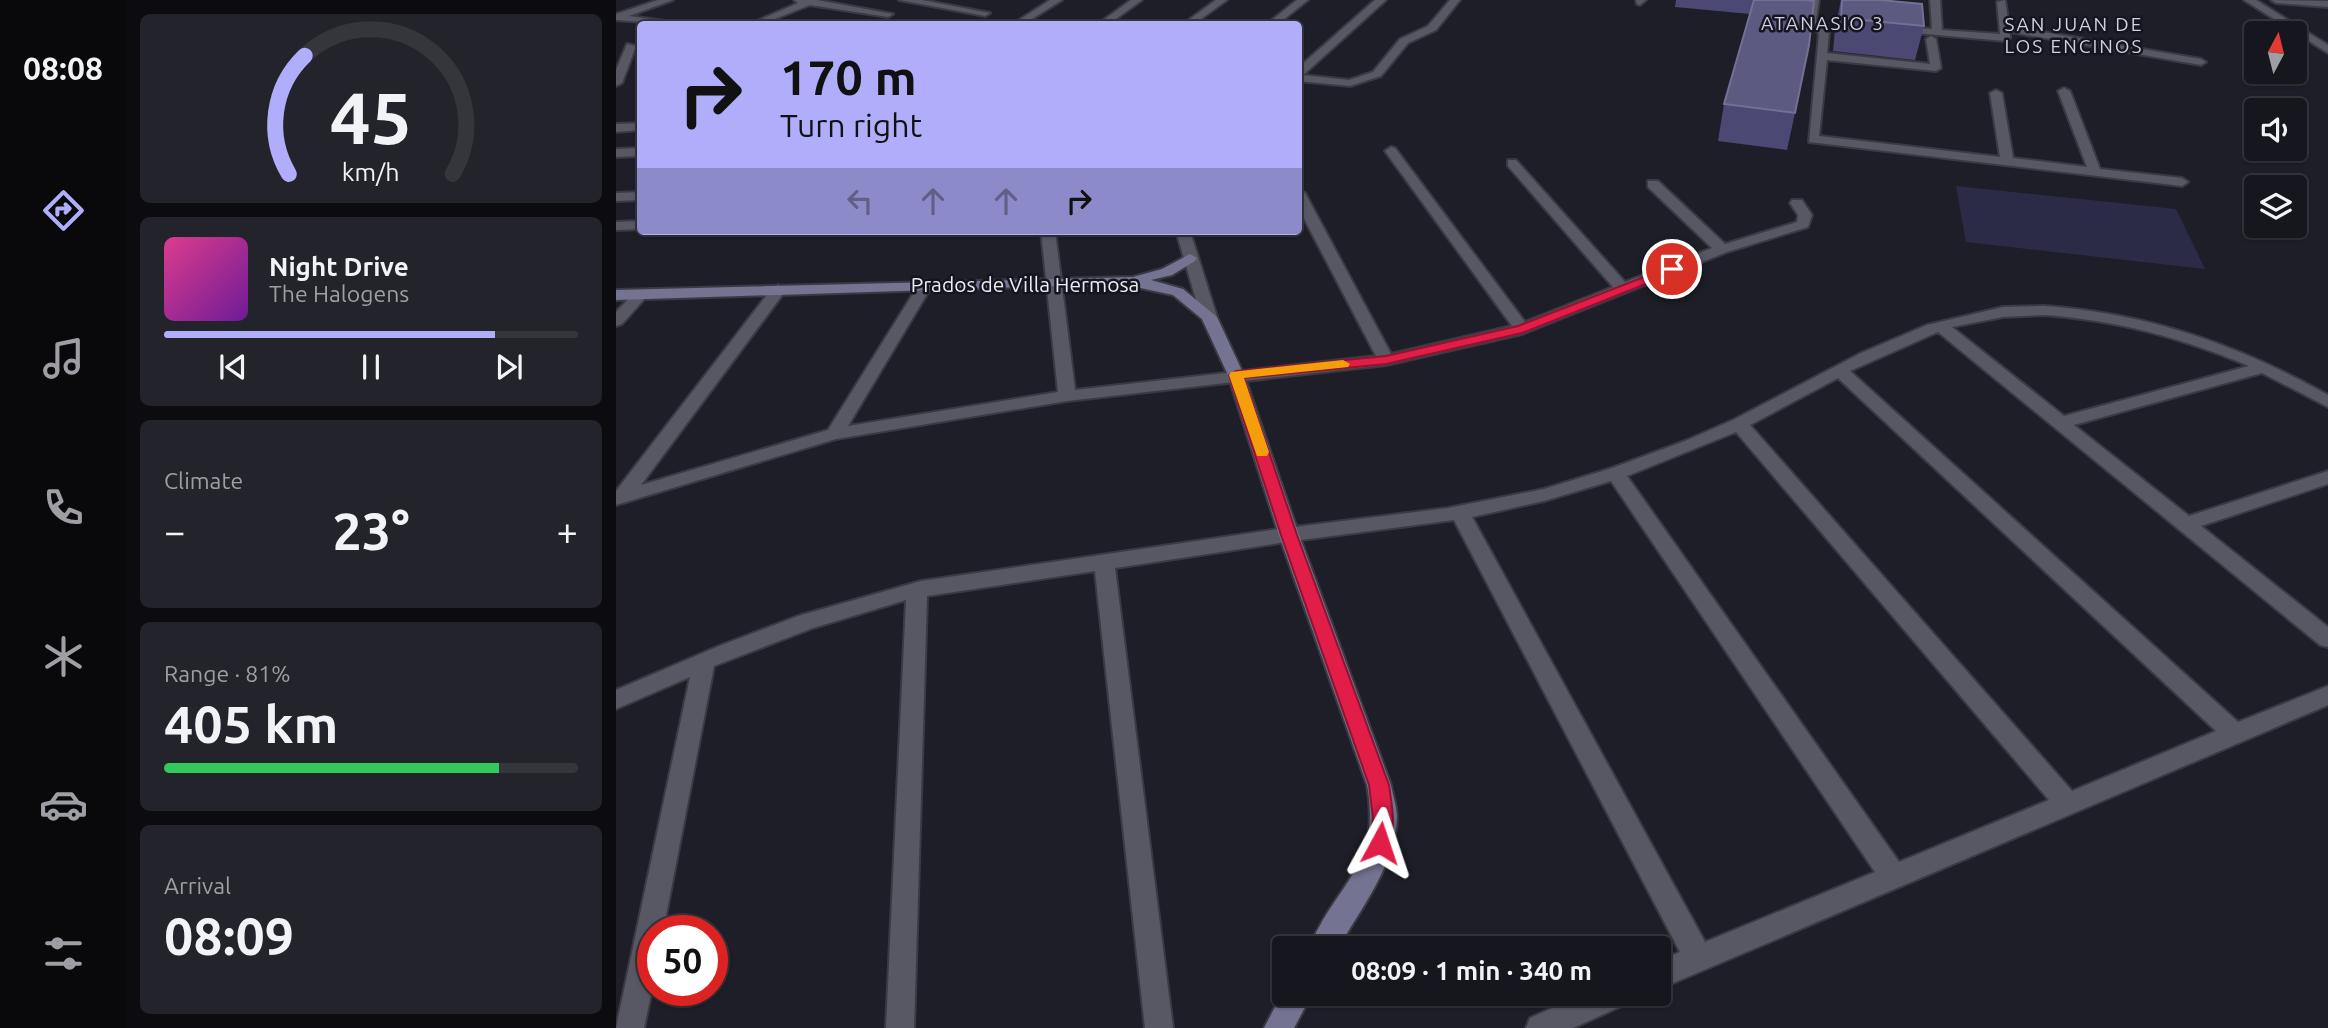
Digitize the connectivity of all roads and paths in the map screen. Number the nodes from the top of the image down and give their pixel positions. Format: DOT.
graph roads {
  1 [pos="644,0"];
  2 [pos="856,0"];
  3 [pos="904,0"];
  4 [pos="1057,0"];
  5 [pos="1137,0"];
  6 [pos="1222,0"];
  7 [pos="1303,0"];
  8 [pos="1381,0"];
  9 [pos="1455,0"];
  10 [pos="1814,0"];
  11 [pos="1935,0"];
  12 [pos="2249,0"];
  13 [pos="2276,0"];
  14 [pos="664,1"];
  15 [pos="804,1"];
  16 [pos="2002,2"];
  17 [pos="2328,4"];
  18 [pos="841,6"];
  19 [pos="985,13"];
  20 [pos="888,14"];
  21 [pos="616,17"];
  22 [pos="644,21"];
  23 [pos="761,21"];
  24 [pos="1023,21"];
  25 [pos="1107,21"];
  26 [pos="1192,21"];
  27 [pos="1276,21"];
  28 [pos="1887,28"];
  29 [pos="2006,32"];
  30 [pos="1934,35"];
  31 [pos="631,47"];
  32 [pos="2328,50"];
  33 [pos="1822,56"];
  34 [pos="2201,62"];
  35 [pos="1302,72"];
  36 [pos="1302,76"];
  37 [pos="616,83"];
  38 [pos="2064,91"];
  39 [pos="1996,93"];
  40 [pos="637,127"];
  41 [pos="616,128"];
  42 [pos="1391,151"];
  43 [pos="637,152"];
  44 [pos="616,153"];
  45 [pos="2007,162"];
  46 [pos="1512,163"];
  47 [pos="2095,171"];
  48 [pos="2182,182"];
  49 [pos="1653,184"];
  50 [pos="637,196"];
  51 [pos="616,197"];
  52 [pos="1302,202"];
  53 [pos="1797,203"];
  54 [pos="637,225"];
  55 [pos="616,226"];
  56 [pos="1048,235"];
  57 [pos="1184,235"];
  58 [pos="1722,249"];
  59 [pos="1190,258"];
  60 [pos="1122,280"];
  61 [pos="1054,281"];
  62 [pos="926,284"];
  63 [pos="1623,289"];
  64 [pos="778,290"];
  65 [pos="616,295"];
  66 [pos="640,295"];
  67 [pos="1209,317"];
  68 [pos="616,321"];
  69 [pos="1941,326"];
  70 [pos="1522,330"];
  71 [pos="1386,360"];
  72 [pos="2265,367"];
  73 [pos="1840,371"];
  74 [pos="1236,375"];
  75 [pos="1067,396"];
  76 [pos="2328,402"];
  77 [pos="2064,422"];
  78 [pos="1740,424"];
  79 [pos="834,434"];
  80 [pos="1616,474"];
  81 [pos="2328,477"];
  82 [pos="619,498"];
  83 [pos="1461,515"];
  84 [pos="2186,524"];
  85 [pos="1289,535"];
  86 [pos="1104,562"];
  87 [pos="917,590"];
  88 [pos="2328,639"];
  89 [pos="704,663"];
  90 [pos="2328,695"];
  91 [pos="616,700"];
  92 [pos="2236,736"];
  93 [pos="2069,804"];
  94 [pos="1894,877"];
  95 [pos="1331,936"];
  96 [pos="1698,958"];
  97 [pos="1671,970"];
  98 [pos="1291,1006"];
  99 [pos="1589,1006"];
  100 [pos="630,1028"];
  101 [pos="900,1028"];
  102 [pos="1159,1028"];
  103 [pos="1279,1028"];
  104 [pos="1540,1028"];
  1 -- 14 [label="street"];
  2 -- 18 [label="street"];
  3 -- 19 [label="street"];
  4 -- 24 [label="street"];
  5 -- 25 [label="street"];
  6 -- 26 [label="street"];
  7 -- 27 [label="street"];
  8 -- 35 [label="street"];
  9 -- 36 [label="street"];
  10 -- 33 [label="street"];
  11 -- 30 [label="street"];
  12 -- 32 [label="street"];
  13 -- 17 [label="street"];
  14 -- 21 [label="street"];
  15 -- 18 [label="street"];
  15 -- 23 [label="street"];
  16 -- 29 [label="street"];
  18 -- 20 [label="street"];
  21 -- 22 [label="street"];
  28 -- 30 [label="street"];
  29 -- 30 [label="street"];
  29 -- 34 [label="street"];
  30 -- 33 [label="street"];
  31 -- 37 [label="street"];
  33 -- 45 [label="street"];
  38 -- 47 [label="street"];
  39 -- 45 [label="street"];
  40 -- 41 [label="street"];
  42 -- 70 [label="street"];
  43 -- 44 [label="street"];
  45 -- 47 [label="street"];
  46 -- 63 [label="street"];
  47 -- 48 [label="street"];
  49 -- 58 [label="street"];
  50 -- 51 [label="street"];
  52 -- 71 [label="street"];
  53 -- 58 [label="street"];
  54 -- 55 [label="street"];
  56 -- 61 [label="street"];
  57 -- 59 [label="street"];
  58 -- 63 [label="street"];
  59 -- 60 [label="main road"];
  59 -- 67 [label="street"];
  60 -- 61 [label="main road, Prados de Villa Hermosa"];
  60 -- 67 [label="main road, Prados de Villa Hermosa"];
  61 -- 62 [label="main road, Prados de Villa Hermosa"];
  61 -- 75 [label="street"];
  62 -- 64 [label="main road, Prados de Villa Hermosa"];
  62 -- 79 [label="street"];
  63 -- 70 [label="street"];
  64 -- 66 [label="main road, Prados de Villa Hermosa"];
  64 -- 82 [label="street"];
  65 -- 66 [label="main road, Prados de Villa Hermosa"];
  66 -- 68 [label="street"];
  67 -- 74 [label="main road, Prados de Villa Hermosa"];
  69 -- 72 [label="street"];
  69 -- 73 [label="street"];
  69 -- 77 [label="street"];
  70 -- 71 [label="street"];
  71 -- 74 [label="street"];
  72 -- 76 [label="street"];
  72 -- 77 [label="street"];
  73 -- 78 [label="street"];
  73 -- 92 [label="street"];
  74 -- 75 [label="street"];
  74 -- 85 [label="main road, Prados de Villa Hermosa"];
  75 -- 79 [label="street"];
  77 -- 84 [label="street"];
  78 -- 80 [label="street"];
  78 -- 93 [label="street"];
  79 -- 82 [label="street"];
  80 -- 83 [label="street"];
  80 -- 94 [label="street"];
  81 -- 84 [label="street"];
  83 -- 85 [label="street"];
  83 -- 96 [label="street"];
  84 -- 88 [label="street"];
  85 -- 86 [label="street"];
  85 -- 95 [label="main road, Prados de Villa Hermosa"];
  86 -- 87 [label="street"];
  86 -- 102 [label="street"];
  87 -- 89 [label="street"];
  87 -- 101 [label="street"];
  89 -- 91 [label="street"];
  89 -- 100 [label="street"];
  90 -- 92 [label="street"];
  92 -- 93 [label="street"];
  93 -- 94 [label="street"];
  94 -- 96 [label="street"];
  96 -- 97 [label="street"];
  98 -- 103 [label="main road"];
  99 -- 104 [label="street"];
}
